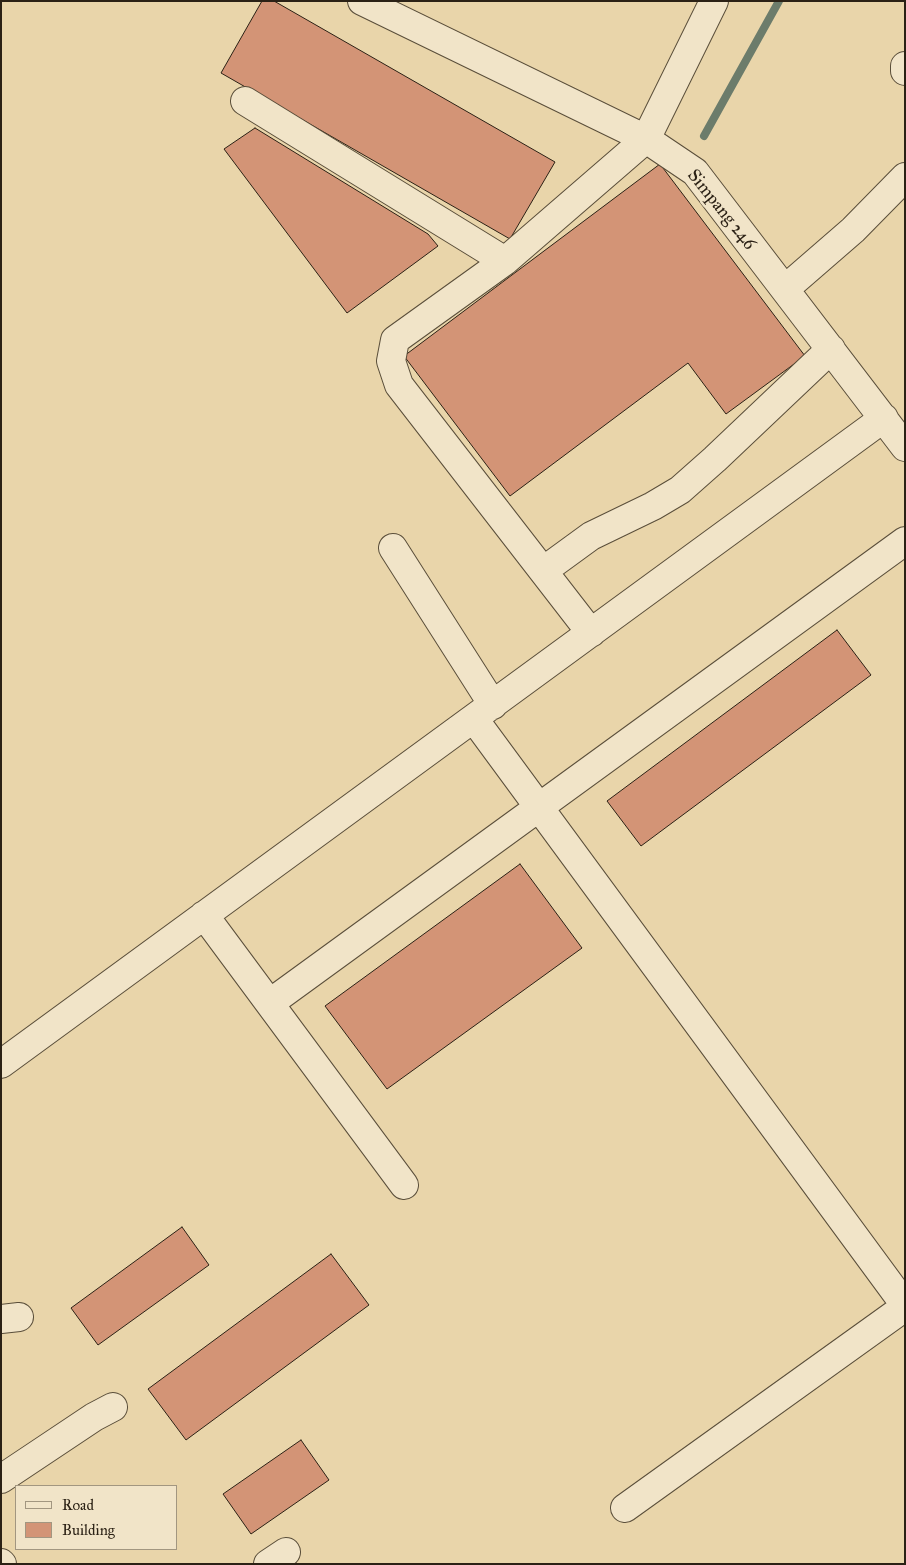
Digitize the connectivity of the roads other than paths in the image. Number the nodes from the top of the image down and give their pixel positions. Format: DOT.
graph roads {
  1 [pos="362,1"];
  2 [pos="714,1"];
  3 [pos="905,66"];
  4 [pos="905,71"];
  5 [pos="245,101"];
  6 [pos="646,138"];
  7 [pos="905,177"];
  8 [pos="505,262"];
  9 [pos="785,289"];
  10 [pos="831,349"];
  11 [pos="884,418"];
  12 [pos="905,447"];
  13 [pos="905,541"];
  14 [pos="393,548"];
  15 [pos="543,571"];
  16 [pos="591,633"];
  17 [pos="484,712"];
  18 [pos="539,806"];
  19 [pos="204,915"];
  20 [pos="270,1003"];
  21 [pos="1,1064"];
  22 [pos="404,1186"];
  23 [pos="905,1306"];
  24 [pos="114,1407"];
  25 [pos="1,1479"];
  26 [pos="625,1508"];
  1 -- 6 [label="street, Simpang 246"];
  2 -- 6 [label="street"];
  3 -- 4 [label="street"];
  5 -- 8 [label="street"];
  6 -- 8 [label="street"];
  6 -- 9 [label="street, Simpang 246"];
  7 -- 9 [label="street"];
  8 -- 15 [label="street"];
  9 -- 10 [label="street, Simpang 246"];
  10 -- 11 [label="street, Simpang 246"];
  10 -- 15 [label="street"];
  11 -- 12 [label="street, Simpang 246"];
  11 -- 16 [label="street"];
  13 -- 18 [label="street"];
  14 -- 17 [label="street"];
  15 -- 16 [label="street"];
  16 -- 17 [label="street"];
  17 -- 18 [label="street"];
  17 -- 19 [label="street"];
  18 -- 20 [label="street"];
  18 -- 23 [label="street"];
  19 -- 20 [label="street"];
  19 -- 21 [label="street"];
  20 -- 22 [label="street"];
  23 -- 26 [label="street"];
  24 -- 25 [label="street"];
}
